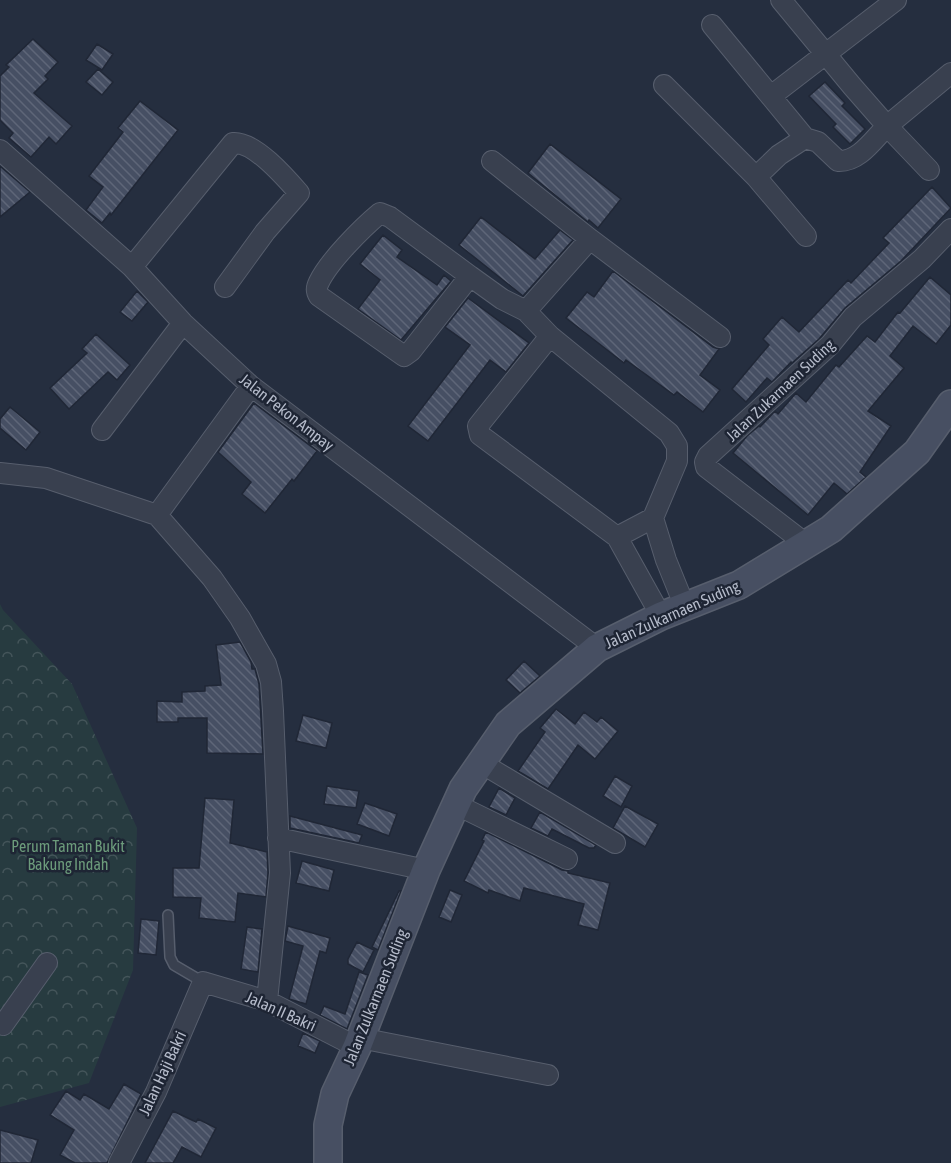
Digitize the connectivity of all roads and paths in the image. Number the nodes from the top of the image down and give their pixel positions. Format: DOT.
graph roads {
  1 [pos="782,0"];
  2 [pos="896,0"];
  3 [pos="712,25"];
  4 [pos="827,53"];
  5 [pos="951,73"];
  6 [pos="664,85"];
  7 [pos="771,96"];
  8 [pos="887,126"];
  9 [pos="804,138"];
  10 [pos="0,150"];
  11 [pos="492,161"];
  12 [pos="929,170"];
  13 [pos="756,177"];
  14 [pos="951,229"];
  15 [pos="806,236"];
  16 [pos="590,239"];
  17 [pos="132,267"];
  18 [pos="470,276"];
  19 [pos="225,287"];
  20 [pos="526,311"];
  21 [pos="183,323"];
  22 [pos="550,336"];
  23 [pos="720,337"];
  24 [pos="251,386"];
  25 [pos="951,404"];
  26 [pos="102,430"];
  27 [pos="0,473"];
  28 [pos="157,515"];
  29 [pos="653,518"];
  30 [pos="617,537"];
  31 [pos="806,544"];
  32 [pos="666,560"];
  33 [pos="637,571"];
  34 [pos="673,611"];
  35 [pos="597,648"];
  36 [pos="481,763"];
  37 [pos="455,804"];
  38 [pos="278,838"];
  39 [pos="615,843"];
  40 [pos="567,859"];
  41 [pos="426,870"];
  42 [pos="168,915"];
  43 [pos="47,963"];
  44 [pos="203,982"];
  45 [pos="267,1002"];
  46 [pos="0,1024"];
  47 [pos="359,1043"];
  48 [pos="548,1075"];
  49 [pos="118,1163"];
  50 [pos="328,1163"];
  1 -- 4 [label="street"];
  2 -- 4 [label="street"];
  3 -- 7 [label="street"];
  4 -- 7 [label="street"];
  4 -- 8 [label="street"];
  5 -- 8 [label="street"];
  6 -- 13 [label="street"];
  7 -- 9 [label="street"];
  8 -- 9 [label="street"];
  8 -- 12 [label="street"];
  9 -- 13 [label="street"];
  10 -- 17 [label="street, Jalan Pekon Ampay"];
  11 -- 16 [label="street"];
  13 -- 15 [label="street"];
  14 -- 31 [label="street, Jalan Zukarnaen Suding"];
  16 -- 20 [label="street"];
  16 -- 23 [label="street"];
  17 -- 19 [label="street"];
  17 -- 21 [label="street, Jalan Pekon Ampay"];
  18 -- 18 [label="street"];
  18 -- 20 [label="street"];
  20 -- 22 [label="street"];
  21 -- 24 [label="street, Jalan Pekon Ampay"];
  21 -- 26 [label="street"];
  22 -- 29 [label="street"];
  22 -- 30 [label="street"];
  24 -- 28 [label="street"];
  24 -- 35 [label="street, Jalan Pekon Ampay"];
  25 -- 31 [label="street, Jalan Zulkarnaen Suding"];
  27 -- 28 [label="street"];
  28 -- 38 [label="street"];
  29 -- 30 [label="street"];
  29 -- 32 [label="street"];
  30 -- 33 [label="street"];
  31 -- 34 [label="street, Jalan Zulkarnaen Suding"];
  32 -- 33 [label="street"];
  32 -- 34 [label="street"];
  33 -- 34 [label="street"];
  34 -- 35 [label="street, Jalan Zulkarnaen Suding"];
  35 -- 36 [label="street, Jalan Zulkarnaen Suding"];
  36 -- 37 [label="street, Jalan Zulkarnaen Suding"];
  36 -- 39 [label="street"];
  37 -- 40 [label="street"];
  37 -- 41 [label="street, Jalan Zulkarnaen Suding"];
  38 -- 41 [label="street"];
  38 -- 45 [label="street"];
  41 -- 47 [label="street, Jalan Zulkarnaen Suding"];
  42 -- 44 [label="lane"];
  43 -- 46 [label="street"];
  44 -- 45 [label="street, Jalan II Bakri"];
  44 -- 49 [label="street, Jalan Haji Bakri"];
  45 -- 47 [label="street, Jalan II Bakri"];
  47 -- 48 [label="street, Jalan II Bakri"];
  47 -- 50 [label="street, Jalan Zulkarnaen Suding"];
}
